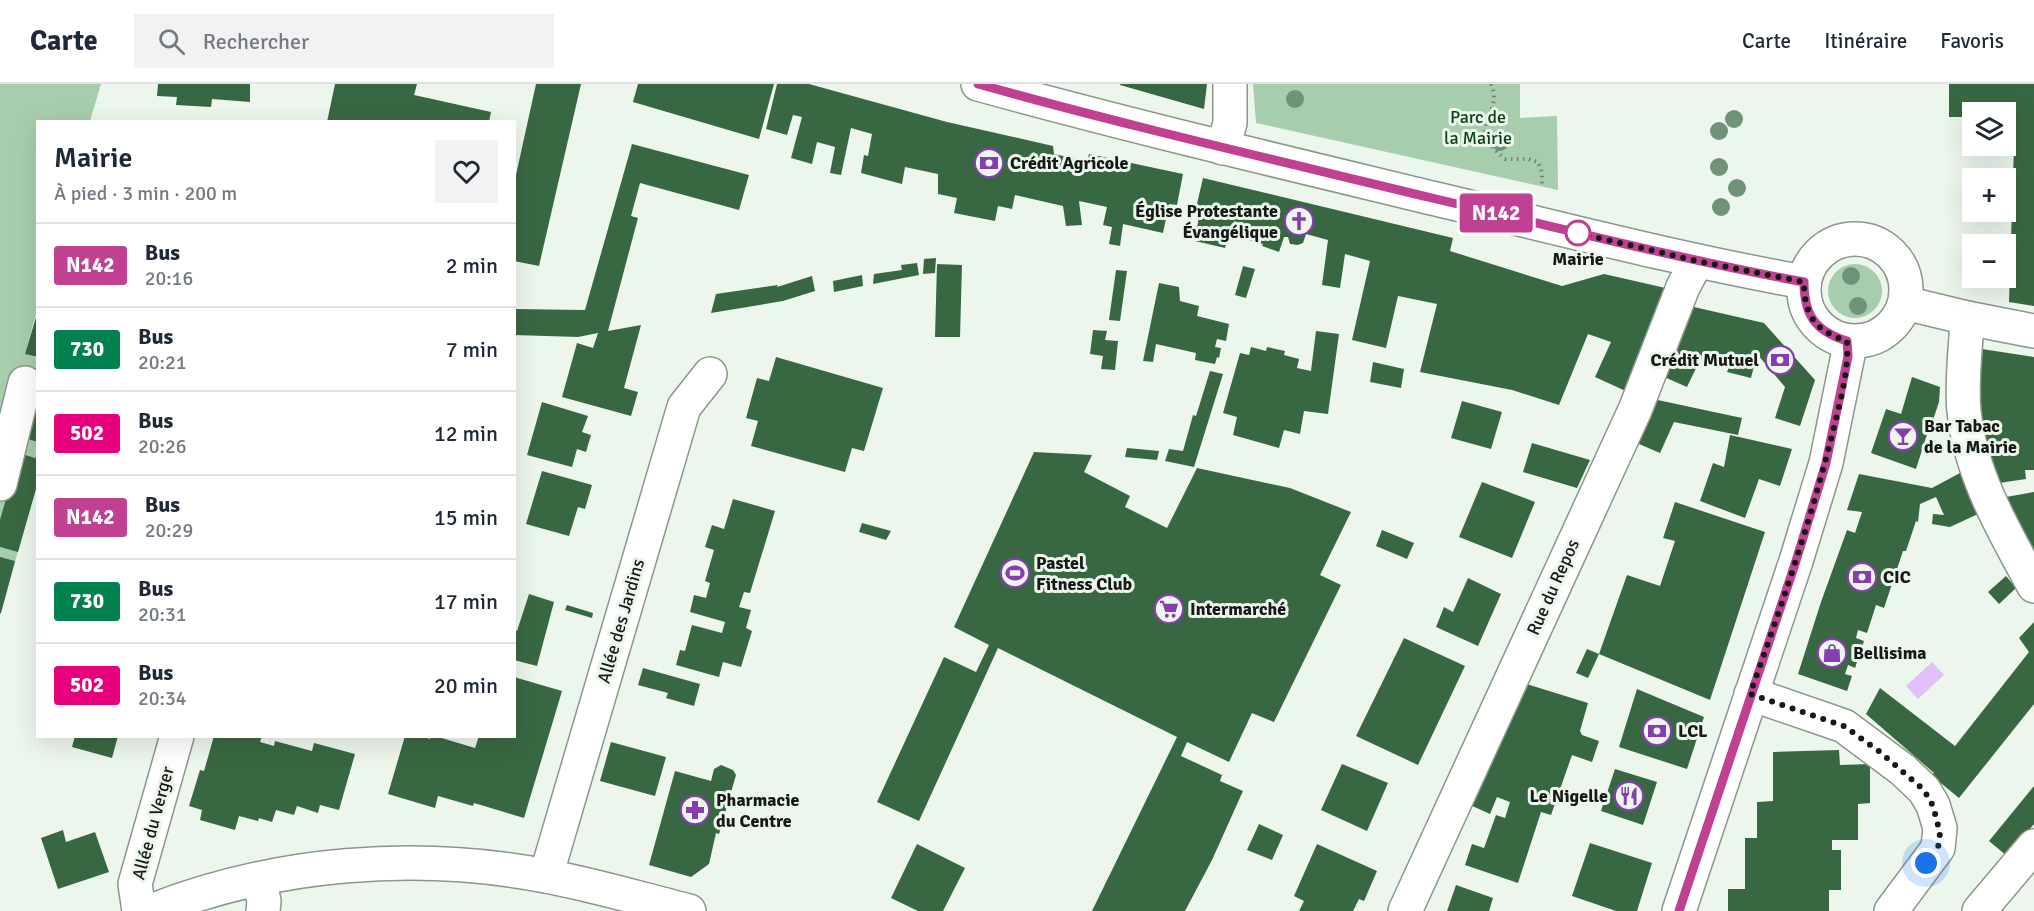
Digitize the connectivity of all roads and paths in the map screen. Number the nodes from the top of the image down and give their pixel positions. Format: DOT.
graph roads {
  1 [pos="978,84"];
  2 [pos="1230,84"];
  3 [pos="1491,84"];
  4 [pos="1223,148"];
  5 [pos="1542,185"];
  6 [pos="1697,261"];
  7 [pos="1804,282"];
  8 [pos="1905,303"];
  9 [pos="1967,318"];
  10 [pos="2034,331"];
  11 [pos="1847,341"];
  12 [pos="711,374"];
  13 [pos="25,383"];
  14 [pos="0,484"];
  15 [pos="2034,586"];
  16 [pos="1750,694"];
  17 [pos="176,738"];
  18 [pos="2034,846"];
  19 [pos="546,876"];
  20 [pos="259,879"];
  21 [pos="139,911"];
  22 [pos="151,911"];
  23 [pos="263,911"];
  24 [pos="688,911"];
  25 [pos="1405,911"];
  26 [pos="1679,911"];
  27 [pos="1891,911"];
  28 [pos="1979,911"];
  1 -- 4 [label="street"];
  2 -- 4 [label="street"];
  3 -- 5 [label="path"];
  4 -- 6 [label="street"];
  6 -- 7 [label="street"];
  6 -- 25 [label="street, Rue du Repos"];
  7 -- 8 [label="street"];
  7 -- 11 [label="street"];
  8 -- 9 [label="street"];
  8 -- 11 [label="street"];
  9 -- 10 [label="street"];
  9 -- 15 [label="street"];
  11 -- 16 [label="street"];
  12 -- 19 [label="street, Allée des Jardins"];
  13 -- 14 [label="street"];
  16 -- 26 [label="street"];
  16 -- 27 [label="street"];
  17 -- 21 [label="street, Allée du Verger"];
  18 -- 28 [label="street"];
  19 -- 20 [label="street"];
  19 -- 24 [label="street"];
  20 -- 22 [label="street"];
  20 -- 23 [label="street"];
}
